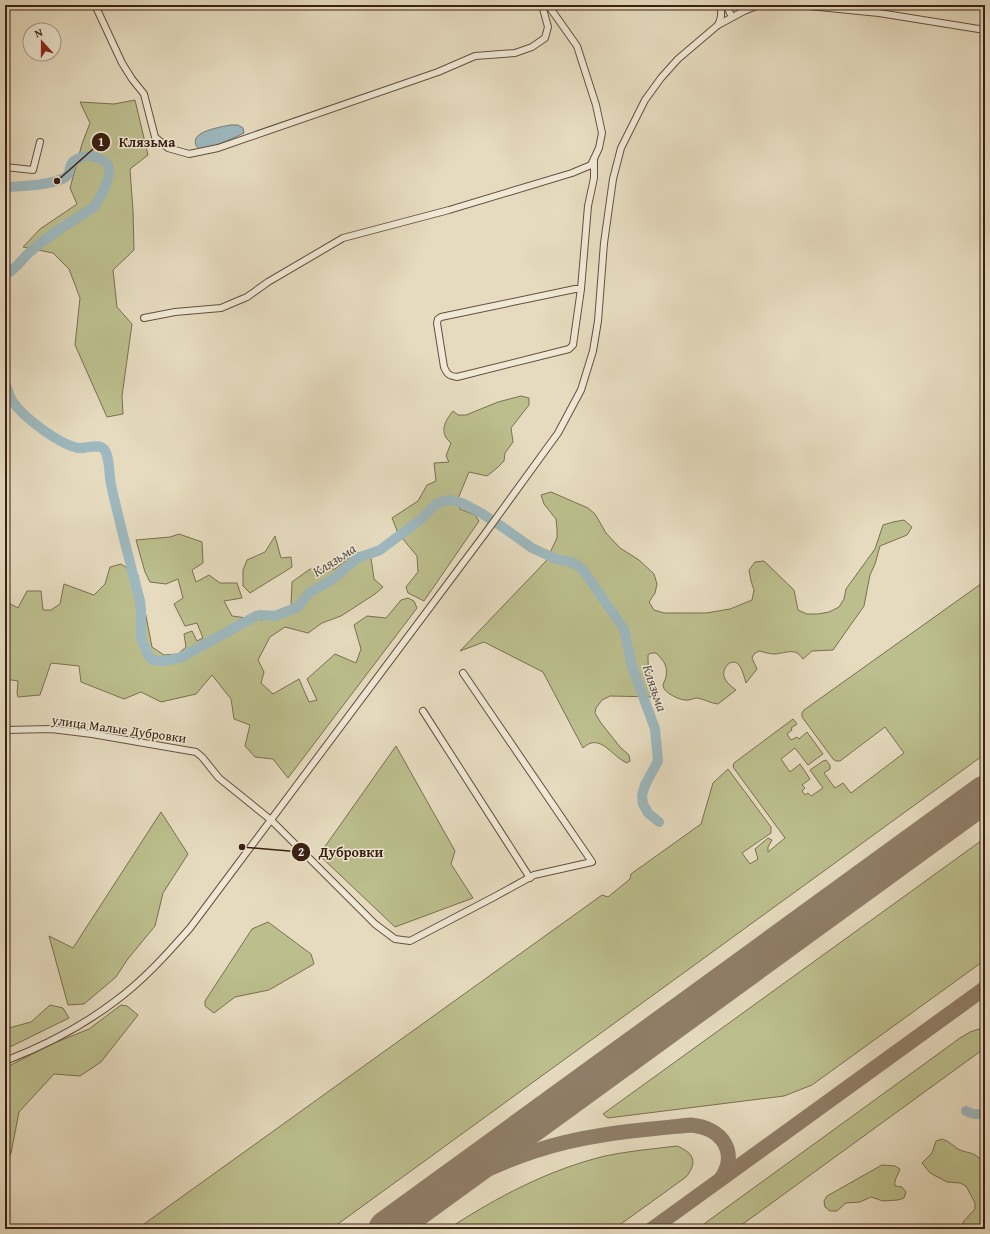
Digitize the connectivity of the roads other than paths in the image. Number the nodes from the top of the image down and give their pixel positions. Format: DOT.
graph roads {
  1 [pos="96,5"];
  2 [pos="542,5"];
  3 [pos="548,5"];
  4 [pos="720,5"];
  5 [pos="726,5"];
  6 [pos="759,5"];
  7 [pos="799,5"];
  8 [pos="826,5"];
  9 [pos="859,5"];
  10 [pos="864,7"];
  11 [pos="743,8"];
  12 [pos="832,8"];
  13 [pos="879,13"];
  14 [pos="732,17"];
  15 [pos="718,25"];
  16 [pos="985,30"];
  17 [pos="40,142"];
  18 [pos="594,158"];
  19 [pos="5,167"];
  20 [pos="581,289"];
  21 [pos="144,318"];
  22 [pos="462,673"];
  23 [pos="423,711"];
  24 [pos="5,730"];
  25 [pos="271,820"];
  26 [pos="530,878"];
  27 [pos="5,1061"];
  1 -- 2 [label="street"];
  3 -- 18 [label="street"];
  4 -- 15 [label="street"];
  5 -- 14 [label="street"];
  6 -- 11 [label="street"];
  7 -- 12 [label="street"];
  8 -- 12 [label="street"];
  9 -- 10 [label="street"];
  10 -- 13 [label="street"];
  11 -- 14 [label="street"];
  12 -- 13 [label="street"];
  13 -- 16 [label="street"];
  14 -- 15 [label="street"];
  15 -- 25 [label="street"];
  17 -- 19 [label="street"];
  18 -- 20 [label="street"];
  18 -- 21 [label="street"];
  20 -- 20 [label="street"];
  22 -- 26 [label="street, улица Малые Дубровки"];
  23 -- 26 [label="street"];
  24 -- 25 [label="street, улица Малые Дубровки"];
  25 -- 26 [label="street, улица Малые Дубровки"];
  25 -- 27 [label="street"];
}
